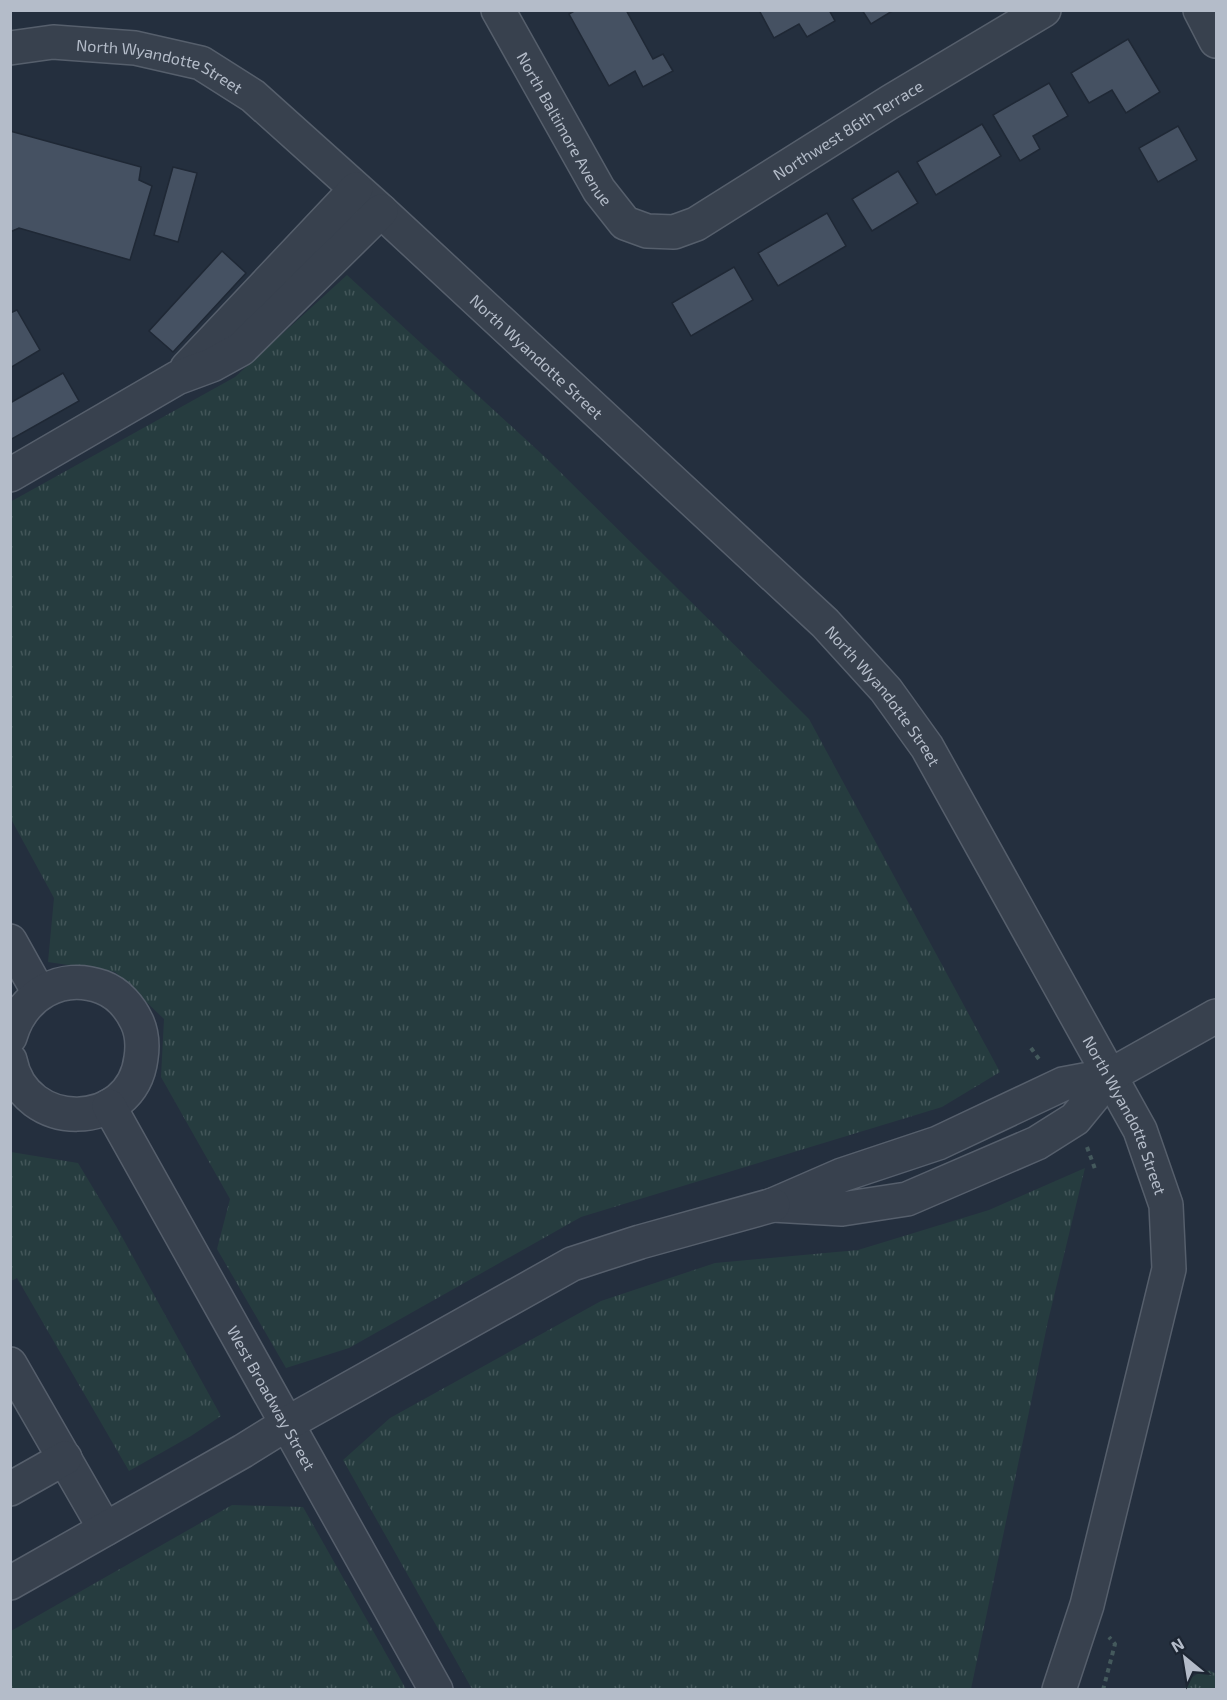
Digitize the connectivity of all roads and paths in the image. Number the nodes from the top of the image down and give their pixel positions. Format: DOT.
graph roads {
  1 [pos="498,10"];
  2 [pos="1044,10"];
  3 [pos="1200,10"];
  4 [pos="1216,41"];
  5 [pos="10,48"];
  6 [pos="356,189"];
  7 [pos="381,211"];
  8 [pos="647,231"];
  9 [pos="177,378"];
  10 [pos="10,475"];
  11 [pos="10,941"];
  12 [pos="39,993"];
  13 [pos="1216,1016"];
  14 [pos="10,1036"];
  15 [pos="10,1060"];
  16 [pos="1111,1074"];
  17 [pos="109,1106"];
  18 [pos="773,1205"];
  19 [pos="10,1364"];
  20 [pos="288,1423"];
  21 [pos="65,1458"];
  22 [pos="10,1489"];
  23 [pos="105,1529"];
  24 [pos="10,1584"];
  25 [pos="1115,1644"];
  26 [pos="436,1689"];
  27 [pos="1059,1689"];
  28 [pos="1103,1689"];
  1 -- 8 [label="street, North Baltimore Avenue"];
  2 -- 8 [label="street, Northwest 86th Terrace"];
  3 -- 4 [label="street"];
  5 -- 6 [label="street, North Wyandotte Street"];
  6 -- 7 [label="street, North Wyandotte Street"];
  6 -- 9 [label="street"];
  7 -- 9 [label="street"];
  7 -- 16 [label="street, North Wyandotte Street"];
  9 -- 10 [label="street"];
  11 -- 12 [label="street"];
  12 -- 14 [label="street"];
  12 -- 17 [label="street"];
  13 -- 16 [label="street"];
  15 -- 17 [label="street"];
  16 -- 18 [label="street"];
  16 -- 18 [label="street"];
  16 -- 27 [label="street, North Wyandotte Street"];
  17 -- 20 [label="street, West Broadway Street"];
  18 -- 20 [label="street"];
  19 -- 21 [label="street"];
  20 -- 23 [label="street"];
  20 -- 26 [label="street, West Broadway Street"];
  21 -- 22 [label="street"];
  21 -- 23 [label="street"];
  23 -- 24 [label="street"];
  25 -- 28 [label="path"];
}
